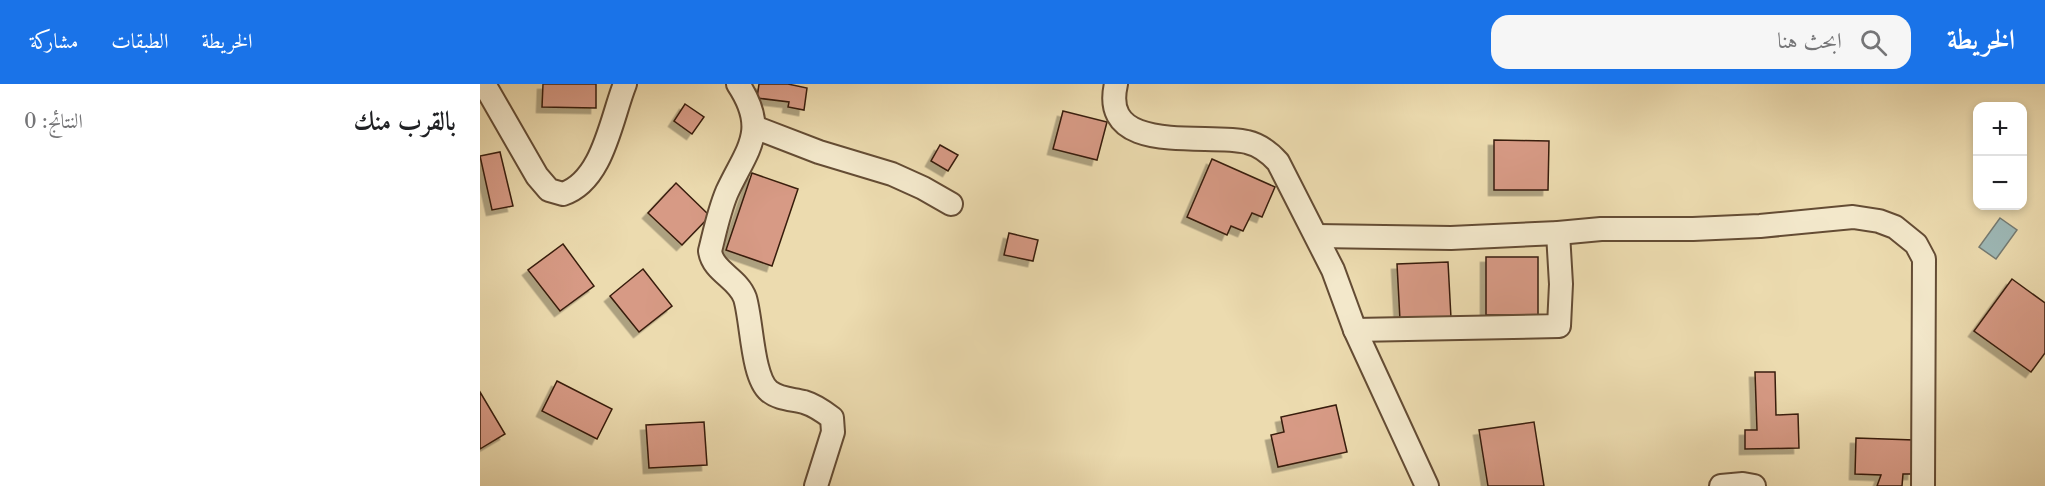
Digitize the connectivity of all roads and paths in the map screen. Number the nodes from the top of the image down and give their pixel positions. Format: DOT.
graph roads {
  1 [pos="484,84"];
  2 [pos="625,84"];
  3 [pos="738,84"];
  4 [pos="1116,84"];
  5 [pos="754,127"];
  6 [pos="951,204"];
  7 [pos="1558,233"];
  8 [pos="1317,236"];
  9 [pos="1355,330"];
  10 [pos="816,486"];
  11 [pos="1427,486"];
  12 [pos="1721,486"];
  13 [pos="1754,486"];
  14 [pos="1923,486"];
  1 -- 2 [label="street"];
  3 -- 5 [label="street"];
  4 -- 8 [label="street"];
  5 -- 6 [label="street"];
  5 -- 10 [label="street"];
  7 -- 8 [label="street"];
  7 -- 9 [label="street"];
  7 -- 14 [label="street"];
  8 -- 9 [label="street"];
  9 -- 11 [label="street"];
  12 -- 13 [label="street"];
}
